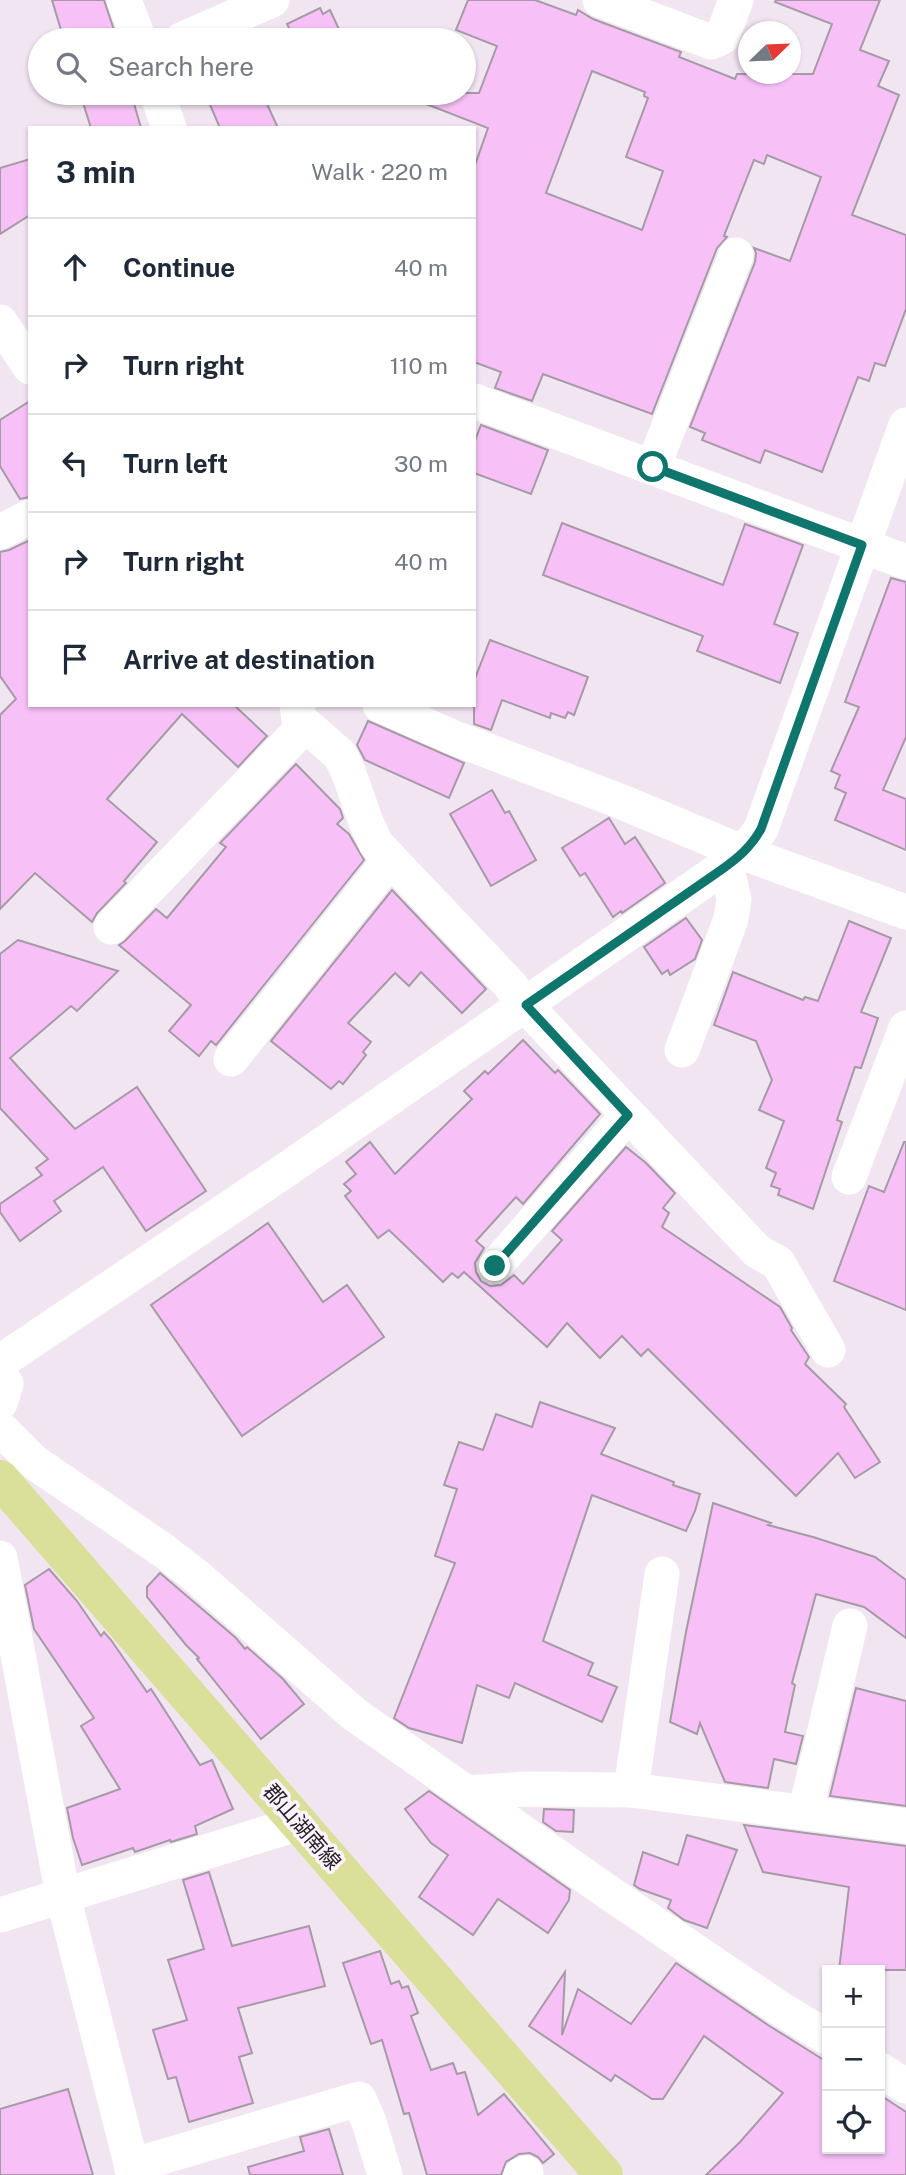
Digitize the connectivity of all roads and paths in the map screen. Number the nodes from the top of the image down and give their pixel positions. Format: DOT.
graph roads {
  1 [pos="124,0"];
  2 [pos="600,0"];
  3 [pos="736,0"];
  4 [pos="249,4"];
  5 [pos="134,28"];
  6 [pos="204,28"];
  7 [pos="161,105"];
  8 [pos="168,126"];
  9 [pos="736,255"];
  10 [pos="0,322"];
  11 [pos="28,364"];
  12 [pos="476,402"];
  13 [pos="906,425"];
  14 [pos="653,467"];
  15 [pos="28,518"];
  16 [pos="0,532"];
  17 [pos="862,545"];
  18 [pos="906,562"];
  19 [pos="384,707"];
  20 [pos="298,712"];
  21 [pos="390,860"];
  22 [pos="735,860"];
  23 [pos="906,912"];
  24 [pos="111,927"];
  25 [pos="526,1005"];
  26 [pos="906,1028"];
  27 [pos="682,1050"];
  28 [pos="231,1059"];
  29 [pos="628,1115"];
  30 [pos="849,1177"];
  31 [pos="495,1266"];
  32 [pos="828,1350"];
  33 [pos="0,1362"];
  34 [pos="0,1376"];
  35 [pos="0,1403"];
  36 [pos="0,1428"];
  37 [pos="0,1479"];
  38 [pos="0,1558"];
  39 [pos="662,1574"];
  40 [pos="5,1617"];
  41 [pos="850,1626"];
  42 [pos="14,1714"];
  43 [pos="631,1790"];
  44 [pos="467,1793"];
  45 [pos="805,1813"];
  46 [pos="300,1823"];
  47 [pos="906,1826"];
  48 [pos="63,1896"];
  49 [pos="0,1915"];
  50 [pos="822,2034"];
  51 [pos="885,2073"];
  52 [pos="906,2086"];
  53 [pos="132,2171"];
  54 [pos="385,2175"];
  55 [pos="604,2175"];
  1 -- 5 [label="street"];
  2 -- 3 [label="street"];
  4 -- 6 [label="street"];
  7 -- 8 [label="street"];
  9 -- 14 [label="street"];
  10 -- 11 [label="street"];
  12 -- 14 [label="street"];
  13 -- 17 [label="street"];
  14 -- 17 [label="street"];
  15 -- 16 [label="street"];
  17 -- 18 [label="street"];
  17 -- 22 [label="street"];
  19 -- 22 [label="street"];
  20 -- 21 [label="street"];
  20 -- 24 [label="street"];
  21 -- 25 [label="street"];
  21 -- 28 [label="street"];
  22 -- 23 [label="street"];
  22 -- 25 [label="street"];
  22 -- 27 [label="street"];
  25 -- 29 [label="street"];
  25 -- 33 [label="street"];
  26 -- 30 [label="street"];
  29 -- 31 [label="street"];
  29 -- 32 [label="street"];
  34 -- 35 [label="street"];
  36 -- 44 [label="street"];
  37 -- 46 [label="main road, 郡山湖南線"];
  38 -- 40 [label="street"];
  39 -- 43 [label="street"];
  40 -- 42 [label="street"];
  41 -- 45 [label="street"];
  42 -- 48 [label="street"];
  43 -- 44 [label="street"];
  43 -- 45 [label="street"];
  44 -- 50 [label="street"];
  45 -- 47 [label="street"];
  46 -- 48 [label="street"];
  46 -- 55 [label="main road, 郡山湖南線"];
  48 -- 49 [label="street"];
  48 -- 53 [label="street"];
  51 -- 52 [label="street"];
  53 -- 54 [label="street"];
}
